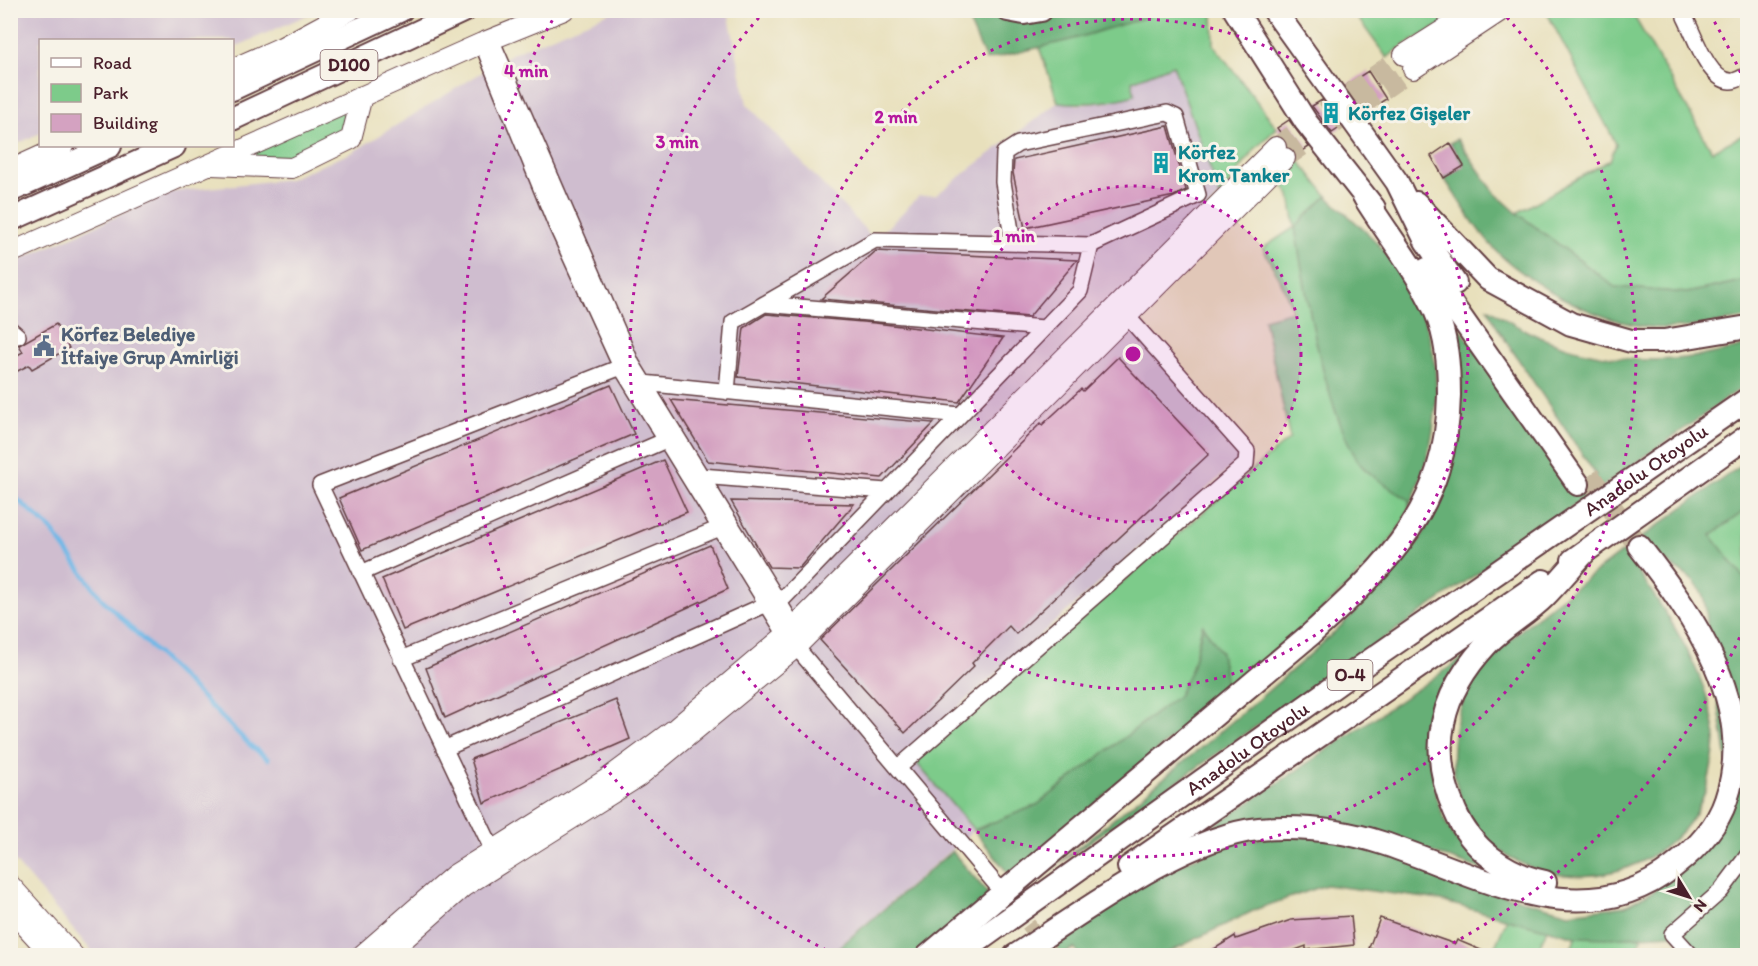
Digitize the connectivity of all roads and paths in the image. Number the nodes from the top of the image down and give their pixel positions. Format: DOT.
graph roads {
  1 [pos="351,10"];
  2 [pos="393,10"];
  3 [pos="401,10"];
  4 [pos="465,10"];
  5 [pos="472,10"];
  6 [pos="527,10"];
  7 [pos="564,10"];
  8 [pos="1008,10"];
  9 [pos="1041,10"];
  10 [pos="1235,10"];
  11 [pos="1274,10"];
  12 [pos="1475,10"];
  13 [pos="1502,10"];
  14 [pos="1688,10"];
  15 [pos="443,20"];
  16 [pos="487,41"];
  17 [pos="282,47"];
  18 [pos="234,68"];
  19 [pos="1748,75"];
  20 [pos="234,88"];
  21 [pos="362,96"];
  22 [pos="234,118"];
  23 [pos="61,147"];
  24 [pos="108,147"];
  25 [pos="172,147"];
  26 [pos="208,165"];
  27 [pos="10,170"];
  28 [pos="1396,182"];
  29 [pos="10,191"];
  30 [pos="1365,198"];
  31 [pos="10,220"];
  32 [pos="1013,243"];
  33 [pos="1091,245"];
  34 [pos="10,253"];
  35 [pos="764,304"];
  36 [pos="1127,316"];
  37 [pos="1748,327"];
  38 [pos="1044,328"];
  39 [pos="621,367"];
  40 [pos="644,383"];
  41 [pos="727,392"];
  42 [pos="1748,399"];
  43 [pos="960,415"];
  44 [pos="1748,436"];
  45 [pos="666,440"];
  46 [pos="701,476"];
  47 [pos="886,491"];
  48 [pos="720,528"];
  49 [pos="1584,553"];
  50 [pos="361,573"];
  51 [pos="773,603"];
  52 [pos="795,638"];
  53 [pos="401,658"];
  54 [pos="444,749"];
  55 [pos="902,765"];
  56 [pos="493,851"];
  57 [pos="1748,855"];
  58 [pos="10,885"];
  59 [pos="10,909"];
  60 [pos="45,953"];
  61 [pos="74,956"];
  62 [pos="361,956"];
  63 [pos="385,956"];
  64 [pos="928,956"];
  65 [pos="957,956"];
  66 [pos="1009,956"];
  67 [pos="1015,956"];
  68 [pos="1692,956"];
  1 -- 17 [label="main road"];
  2 -- 17 [label="main road"];
  3 -- 20 [label="highway, D100"];
  4 -- 15 [label="highway, D100"];
  5 -- 15 [label="highway"];
  6 -- 16 [label="main road"];
  7 -- 16 [label="main road"];
  8 -- 9 [label="highway"];
  10 -- 30 [label="highway"];
  11 -- 28 [label="highway"];
  12 -- 13 [label="main road"];
  14 -- 19 [label="street"];
  15 -- 22 [label="highway, D100"];
  16 -- 21 [label="main road"];
  16 -- 39 [label="street"];
  16 -- 40 [label="street"];
  17 -- 18 [label="main road"];
  21 -- 26 [label="main road"];
  21 -- 26 [label="main road"];
  23 -- 27 [label="main road"];
  24 -- 29 [label="highway"];
  25 -- 31 [label="highway"];
  26 -- 34 [label="main road"];
  28 -- 30 [label="highway"];
  28 -- 37 [label="highway"];
  30 -- 64 [label="highway"];
  32 -- 33 [label="street"];
  32 -- 33 [label="street"];
  32 -- 35 [label="street"];
  33 -- 38 [label="street"];
  35 -- 38 [label="street"];
  35 -- 41 [label="street"];
  36 -- 52 [label="main road"];
  36 -- 52 [label="main road"];
  36 -- 55 [label="street"];
  38 -- 43 [label="street"];
  39 -- 45 [label="street"];
  39 -- 50 [label="street"];
  40 -- 41 [label="street"];
  40 -- 46 [label="street"];
  41 -- 43 [label="street"];
  42 -- 65 [label="highway, Anadolu Otoyolu / O-4"];
  43 -- 47 [label="street"];
  44 -- 49 [label="highway, Anadolu Otoyolu / O-4"];
  45 -- 48 [label="street"];
  45 -- 50 [label="street"];
  46 -- 47 [label="street"];
  46 -- 51 [label="street"];
  47 -- 51 [label="street"];
  48 -- 51 [label="street"];
  48 -- 53 [label="street"];
  49 -- 66 [label="highway, Anadolu Otoyolu / O-4"];
  49 -- 67 [label="highway"];
  50 -- 53 [label="street"];
  51 -- 52 [label="street"];
  51 -- 54 [label="street"];
  52 -- 55 [label="street"];
  52 -- 56 [label="main road"];
  52 -- 63 [label="main road"];
  53 -- 54 [label="street"];
  54 -- 56 [label="street"];
  55 -- 55 [label="street"];
  56 -- 62 [label="main road"];
  57 -- 68 [label="street"];
  58 -- 61 [label="main road"];
  59 -- 60 [label="main road"];
}
